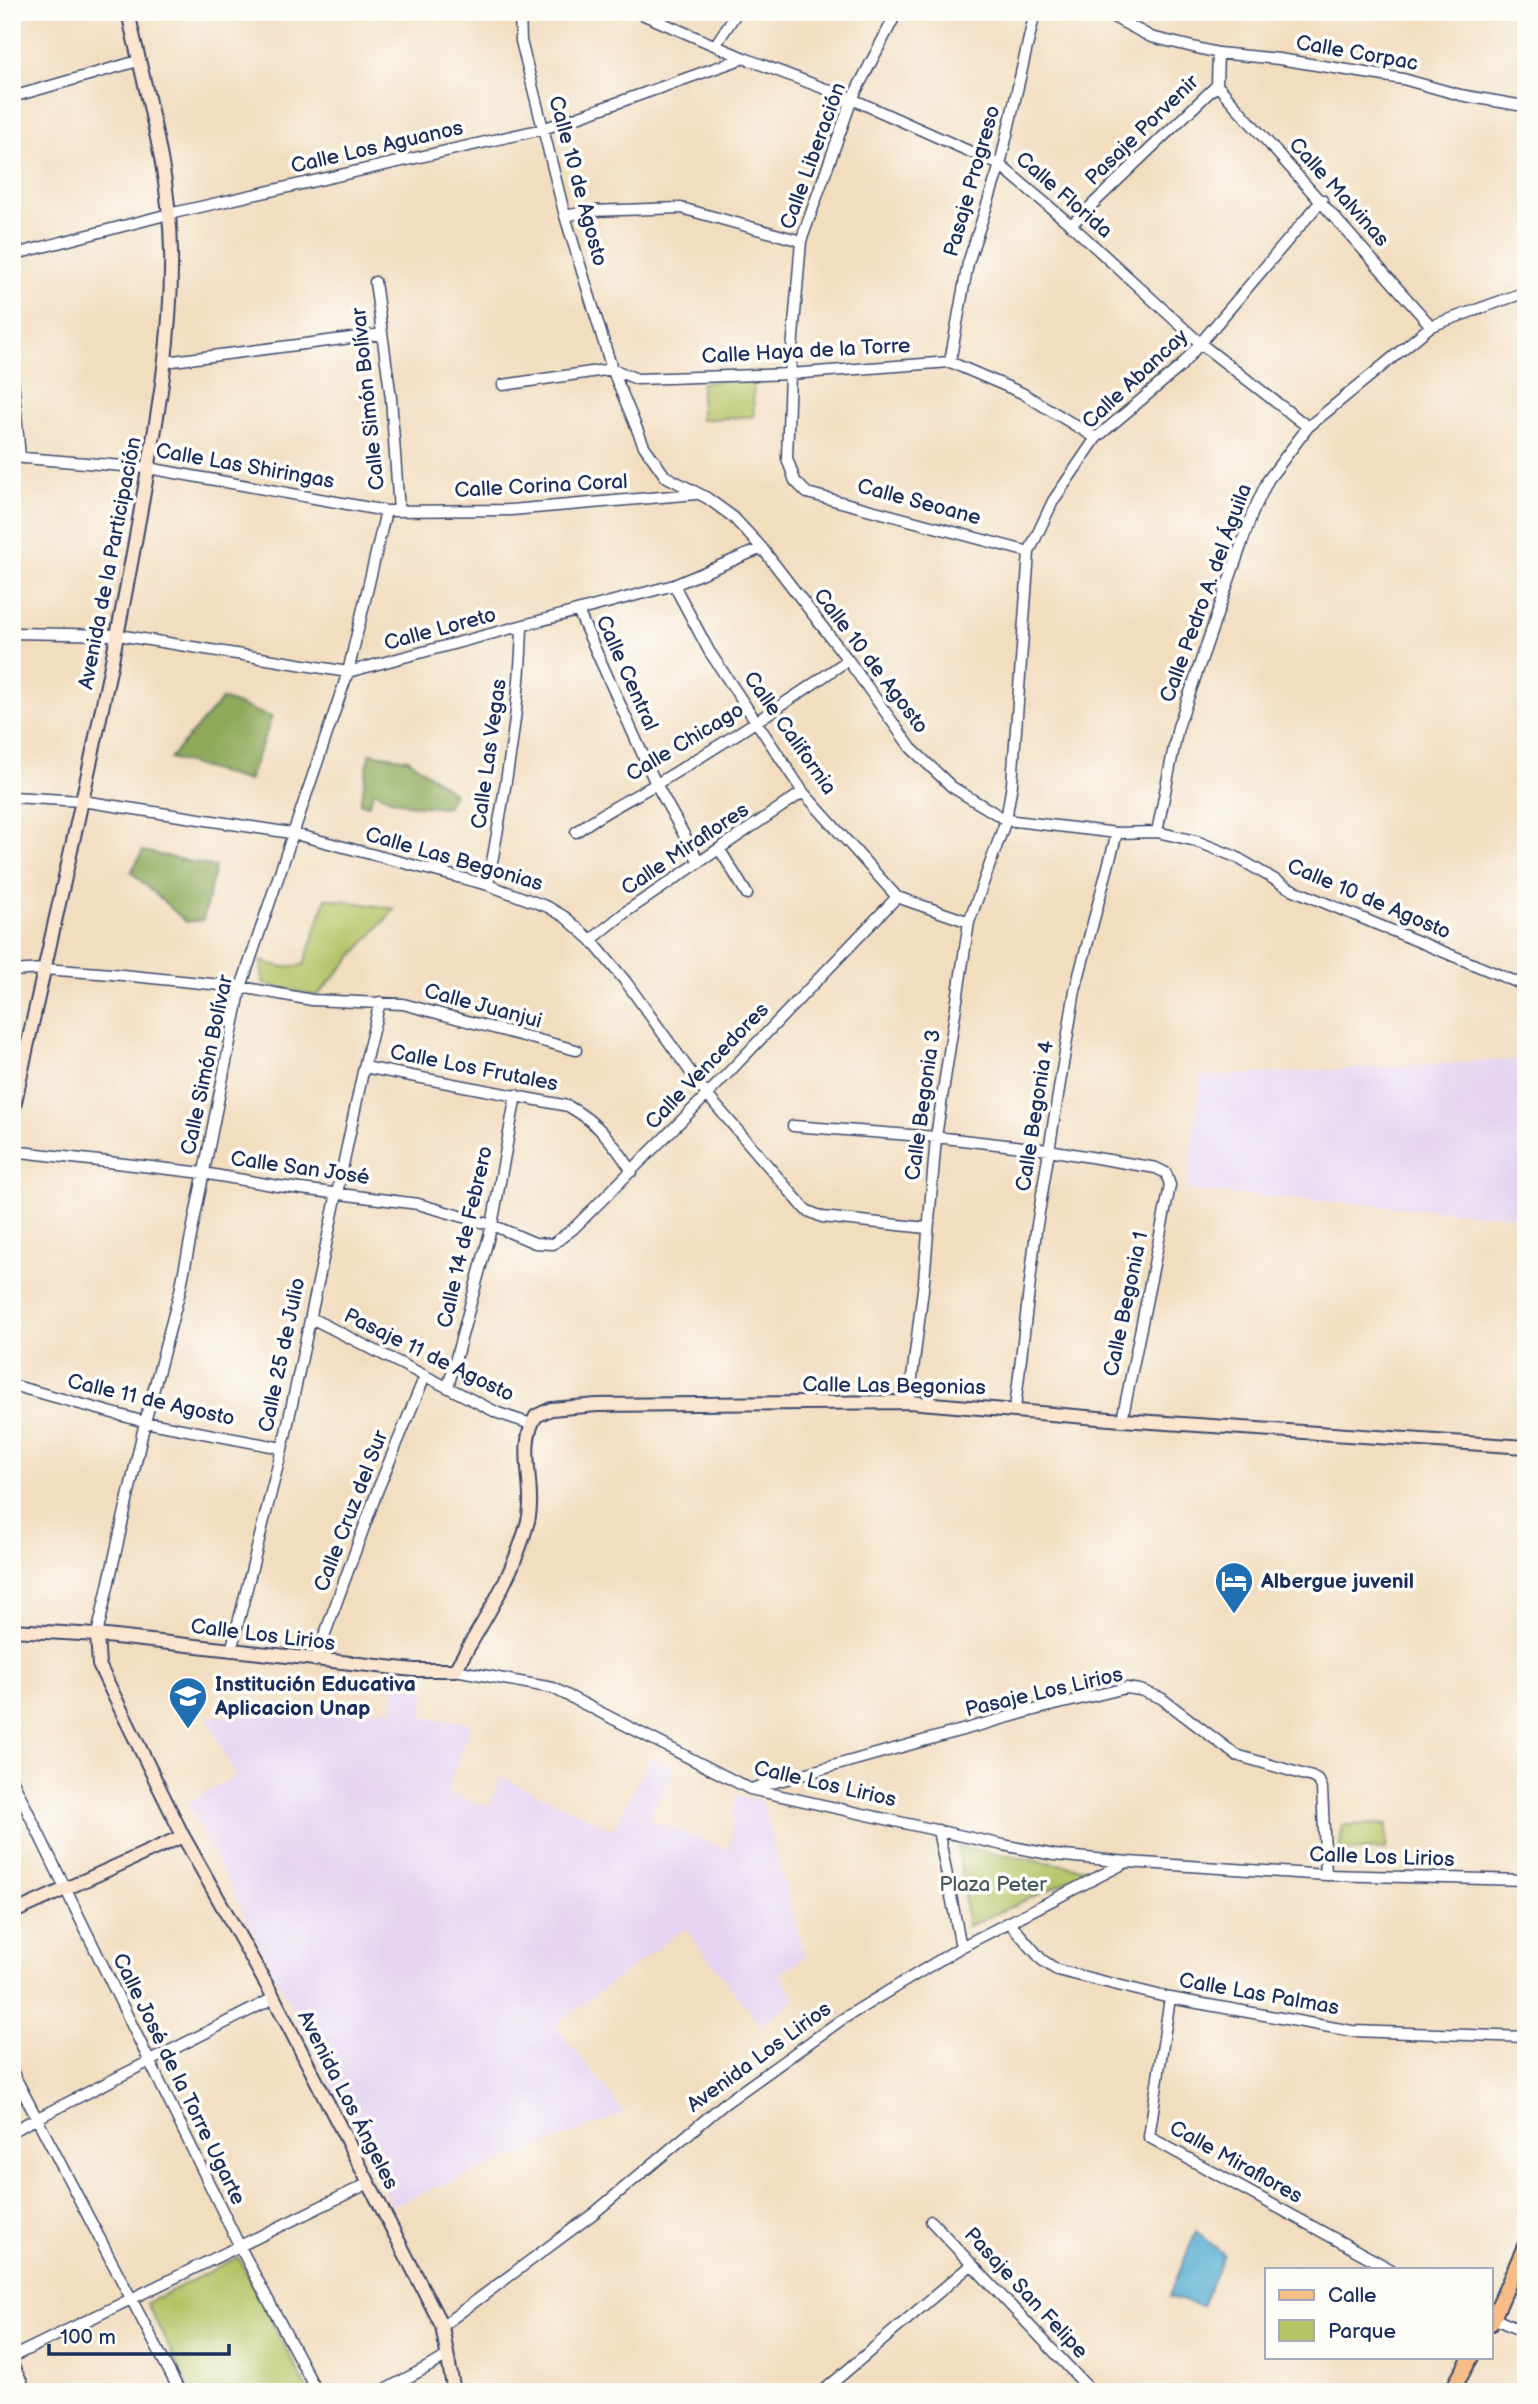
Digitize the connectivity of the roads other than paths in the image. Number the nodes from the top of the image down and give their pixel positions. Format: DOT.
graph roads {
  1 [pos="128,12"];
  2 [pos="520,12"];
  3 [pos="637,12"];
  4 [pos="737,12"];
  5 [pos="897,12"];
  6 [pos="1035,12"];
  7 [pos="1104,12"];
  8 [pos="716,44"];
  9 [pos="1218,53"];
  10 [pos="744,58"];
  11 [pos="138,61"];
  12 [pos="1217,85"];
  13 [pos="12,97"];
  14 [pos="852,99"];
  15 [pos="1526,104"];
  16 [pos="543,129"];
  17 [pos="1000,165"];
  18 [pos="1322,200"];
  19 [pos="169,214"];
  20 [pos="565,216"];
  21 [pos="1071,225"];
  22 [pos="802,241"];
  23 [pos="12,255"];
  24 [pos="375,282"];
  25 [pos="1526,292"];
  26 [pos="1431,326"];
  27 [pos="382,334"];
  28 [pos="1201,344"];
  29 [pos="165,362"];
  30 [pos="950,362"];
  31 [pos="612,369"];
  32 [pos="12,370"];
  33 [pos="790,374"];
  34 [pos="503,385"];
  35 [pos="1308,427"];
  36 [pos="1096,438"];
  37 [pos="16,457"];
  38 [pos="148,468"];
  39 [pos="800,487"];
  40 [pos="698,494"];
  41 [pos="386,511"];
  42 [pos="399,511"];
  43 [pos="762,548"];
  44 [pos="1029,552"];
  45 [pos="674,584"];
  46 [pos="578,611"];
  47 [pos="522,627"];
  48 [pos="12,633"];
  49 [pos="118,635"];
  50 [pos="848,660"];
  51 [pos="348,672"];
  52 [pos="758,722"];
  53 [pos="656,784"];
  54 [pos="803,792"];
  55 [pos="12,797"];
  56 [pos="82,801"];
  57 [pos="1006,820"];
  58 [pos="576,832"];
  59 [pos="1157,832"];
  60 [pos="291,833"];
  61 [pos="1117,834"];
  62 [pos="720,849"];
  63 [pos="699,862"];
  64 [pos="488,885"];
  65 [pos="747,894"];
  66 [pos="897,897"];
  67 [pos="969,922"];
  68 [pos="591,940"];
  69 [pos="44,969"];
  70 [pos="12,971"];
  71 [pos="1526,986"];
  72 [pos="241,987"];
  73 [pos="380,1002"];
  74 [pos="576,1050"];
  75 [pos="364,1067"];
  76 [pos="516,1095"];
  77 [pos="707,1095"];
  78 [pos="12,1116"];
  79 [pos="793,1126"];
  80 [pos="936,1137"];
  81 [pos="1049,1150"];
  82 [pos="12,1151"];
  83 [pos="632,1171"];
  84 [pos="203,1173"];
  85 [pos="337,1192"];
  86 [pos="492,1225"];
  87 [pos="927,1228"];
  88 [pos="535,1243"];
  89 [pos="311,1318"];
  90 [pos="425,1376"];
  91 [pos="12,1385"];
  92 [pos="448,1387"];
  93 [pos="909,1402"];
  94 [pos="1015,1409"];
  95 [pos="1122,1420"];
  96 [pos="145,1422"];
  97 [pos="531,1424"];
  98 [pos="1526,1447"];
  99 [pos="282,1448"];
  100 [pos="12,1630"];
  101 [pos="97,1635"];
  102 [pos="231,1651"];
  103 [pos="315,1661"];
  104 [pos="456,1670"];
  105 [pos="12,1779"];
  106 [pos="750,1789"];
  107 [pos="938,1830"];
  108 [pos="183,1836"];
  109 [pos="1128,1862"];
  110 [pos="1326,1875"];
  111 [pos="1526,1880"];
  112 [pos="64,1889"];
  113 [pos="12,1913"];
  114 [pos="1009,1922"];
  115 [pos="961,1947"];
  116 [pos="274,1998"];
  117 [pos="1170,1998"];
  118 [pos="1526,2037"];
  119 [pos="148,2061"];
  120 [pos="12,2071"];
  121 [pos="36,2119"];
  122 [pos="12,2131"];
  123 [pos="369,2183"];
  124 [pos="931,2221"];
  125 [pos="1526,2244"];
  126 [pos="240,2246"];
  127 [pos="972,2264"];
  128 [pos="1388,2268"];
  129 [pos="131,2300"];
  130 [pos="1492,2319"];
  131 [pos="442,2326"];
  132 [pos="1526,2333"];
  133 [pos="448,2356"];
  134 [pos="12,2357"];
  135 [pos="1470,2358"];
  136 [pos="12,2363"];
  137 [pos="27,2392"];
  138 [pos="180,2392"];
  139 [pos="317,2392"];
  140 [pos="381,2392"];
  141 [pos="454,2392"];
  142 [pos="822,2392"];
  143 [pos="1092,2392"];
  144 [pos="1451,2392"];
  1 -- 11 [label="street, Avenida de la Participación"];
  2 -- 16 [label="street, Calle 10 de Agosto"];
  3 -- 8 [label="street, Calle Florida"];
  4 -- 8 [label="street"];
  5 -- 14 [label="street, Calle Liberación"];
  6 -- 17 [label="street, Pasaje Progreso"];
  7 -- 9 [label="street, Calle Corpac"];
  8 -- 10 [label="street, Calle Florida"];
  9 -- 12 [label="street, Pasaje Porvenir"];
  9 -- 15 [label="street, Calle Corpac"];
  10 -- 14 [label="street, Calle Florida"];
  10 -- 16 [label="street, Calle Los Aguanos"];
  11 -- 13 [label="street"];
  11 -- 19 [label="street, Avenida de la Participación"];
  12 -- 18 [label="street, Calle Malvinas"];
  12 -- 21 [label="street, Pasaje Porvenir"];
  14 -- 17 [label="street, Calle Florida"];
  14 -- 22 [label="street, Calle Liberación"];
  16 -- 19 [label="street, Calle Los Aguanos"];
  16 -- 20 [label="street, Calle 10 de Agosto"];
  17 -- 21 [label="street, Calle Florida"];
  17 -- 30 [label="street, Pasaje Progreso"];
  18 -- 26 [label="street, Calle Malvinas"];
  18 -- 28 [label="street, Calle Abancay"];
  19 -- 23 [label="street, Calle Los Aguanos"];
  19 -- 29 [label="street, Avenida de la Participación"];
  20 -- 22 [label="street"];
  20 -- 31 [label="street, Calle 10 de Agosto"];
  21 -- 28 [label="street, Calle Florida"];
  22 -- 33 [label="street, Calle Liberación"];
  24 -- 27 [label="street, Calle Simón Bolívar"];
  25 -- 26 [label="street, Calle Pedro A. del Águila"];
  26 -- 35 [label="street, Calle Pedro A. del Águila"];
  27 -- 29 [label="street"];
  27 -- 42 [label="street, Calle Simón Bolívar"];
  28 -- 35 [label="street, Calle Florida"];
  28 -- 36 [label="street, Calle Abancay"];
  29 -- 38 [label="street, Avenida de la Participación"];
  30 -- 33 [label="street, Calle Haya de la Torre"];
  30 -- 36 [label="street, Calle Haya de la Torre"];
  31 -- 33 [label="street, Calle Haya de la Torre"];
  31 -- 34 [label="street, Calle Haya de la Torre"];
  31 -- 40 [label="street, Calle 10 de Agosto"];
  32 -- 37 [label="street"];
  33 -- 39 [label="street, Calle Liberación"];
  35 -- 59 [label="street, Calle Pedro A. del Águila"];
  36 -- 44 [label="street, Calle Abancay"];
  37 -- 38 [label="street, Calle Las Shiringas"];
  38 -- 41 [label="street, Calle Las Shiringas"];
  38 -- 49 [label="street, Avenida de la Participación"];
  39 -- 44 [label="street, Calle Seoane"];
  40 -- 42 [label="street, Calle Corina Coral"];
  40 -- 43 [label="street, Calle 10 de Agosto"];
  41 -- 42 [label="street, Calle Corina Coral"];
  41 -- 51 [label="street, Calle Simón Bolívar"];
  43 -- 45 [label="street, Calle Loreto"];
  43 -- 50 [label="street, Calle 10 de Agosto"];
  44 -- 57 [label="street, Calle Abancay"];
  45 -- 46 [label="street, Calle Loreto"];
  45 -- 52 [label="street, Calle California"];
  46 -- 47 [label="street, Calle Loreto"];
  46 -- 53 [label="street, Calle Central"];
  47 -- 51 [label="street, Calle Loreto"];
  47 -- 64 [label="street, Calle Las Vegas"];
  48 -- 49 [label="street, Calle Loreto"];
  49 -- 51 [label="street, Calle Loreto"];
  49 -- 56 [label="street, Avenida de la Participación"];
  50 -- 52 [label="street, Calle Chicago"];
  50 -- 57 [label="street, Calle 10 de Agosto"];
  51 -- 60 [label="street, Calle Simón Bolívar"];
  52 -- 53 [label="street, Calle Chicago"];
  52 -- 54 [label="street, Calle California"];
  53 -- 58 [label="street, Calle Chicago"];
  53 -- 63 [label="street, Calle Central"];
  54 -- 62 [label="street, Calle Miraflores"];
  54 -- 66 [label="street, Calle California"];
  55 -- 56 [label="street, Calle Las Begonias"];
  56 -- 60 [label="street, Calle Las Begonias"];
  56 -- 69 [label="street, Avenida de la Participación"];
  57 -- 61 [label="street, Calle 10 de Agosto"];
  57 -- 67 [label="street, Calle Begonia 3"];
  59 -- 61 [label="street, Calle 10 de Agosto"];
  59 -- 71 [label="street, Calle 10 de Agosto"];
  60 -- 64 [label="street, Calle Las Begonias"];
  60 -- 72 [label="street, Calle Simón Bolívar"];
  61 -- 81 [label="street, Calle Begonia 4"];
  62 -- 63 [label="street, Calle Miraflores"];
  62 -- 65 [label="street"];
  63 -- 68 [label="street, Calle Miraflores"];
  64 -- 68 [label="street, Calle Las Begonias"];
  66 -- 67 [label="street, Calle California"];
  66 -- 77 [label="street, Calle Vencedores"];
  67 -- 80 [label="street, Calle Begonia 3"];
  68 -- 77 [label="street, Calle Las Begonias"];
  69 -- 70 [label="street"];
  69 -- 72 [label="street"];
  69 -- 78 [label="street, Avenida de la Participación"];
  72 -- 73 [label="street"];
  72 -- 84 [label="street, Calle Simón Bolívar"];
  73 -- 74 [label="street, Calle Juanjui"];
  73 -- 75 [label="street, Calle 25 de Julio"];
  75 -- 76 [label="street, Calle Los Frutales"];
  75 -- 85 [label="street, Calle 25 de Julio"];
  76 -- 83 [label="street, Calle Los Frutales"];
  76 -- 86 [label="street, Calle 14 de Febrero"];
  77 -- 83 [label="street, Calle Vencedores"];
  77 -- 87 [label="street, Calle Las Begonias"];
  79 -- 80 [label="street"];
  80 -- 81 [label="street"];
  80 -- 87 [label="street, Calle Begonia 3"];
  81 -- 94 [label="street, Calle Begonia 4"];
  81 -- 95 [label="street, Calle Begonia 1"];
  82 -- 84 [label="street, Calle San José"];
  83 -- 88 [label="street, Calle Vencedores"];
  84 -- 85 [label="street, Calle San José"];
  84 -- 96 [label="street, Calle Simón Bolívar"];
  85 -- 86 [label="street, Calle San José"];
  85 -- 89 [label="street, Calle 25 de Julio"];
  86 -- 88 [label="street, Calle San José"];
  86 -- 92 [label="street, Calle 14 de Febrero"];
  87 -- 93 [label="street, Calle Begonia 3"];
  89 -- 90 [label="street, Pasaje 11 de Agosto"];
  89 -- 99 [label="street, Calle 25 de Julio"];
  90 -- 92 [label="street, Pasaje 11 de Agosto"];
  90 -- 103 [label="street, Calle Cruz del Sur"];
  91 -- 96 [label="street, Calle 11 de Agosto"];
  92 -- 97 [label="street, Pasaje 11 de Agosto"];
  93 -- 94 [label="street, Calle Las Begonias"];
  93 -- 97 [label="street, Calle Las Begonias"];
  94 -- 95 [label="street, Calle Las Begonias"];
  95 -- 98 [label="street, Calle Las Begonias"];
  96 -- 99 [label="street, Calle 11 de Agosto"];
  96 -- 101 [label="street, Calle Simón Bolívar"];
  97 -- 104 [label="street"];
  99 -- 102 [label="street, Calle 25 de Julio"];
  100 -- 101 [label="street, Calle Los Lirios"];
  101 -- 102 [label="street, Calle Los Lirios"];
  101 -- 108 [label="street, Avenida Los Ángeles"];
  102 -- 103 [label="street, Calle Los Lirios"];
  103 -- 104 [label="street, Calle Los Lirios"];
  104 -- 106 [label="street, Calle Los Lirios"];
  105 -- 112 [label="street, Calle José de la Torre Ugarte"];
  106 -- 107 [label="street, Calle Los Lirios"];
  106 -- 110 [label="street, Pasaje Los Lirios"];
  107 -- 109 [label="street, Calle Los Lirios"];
  107 -- 115 [label="street"];
  108 -- 112 [label="street"];
  108 -- 116 [label="street, Avenida Los Ángeles"];
  109 -- 110 [label="street, Calle Los Lirios"];
  109 -- 114 [label="street, Avenida Los Lirios"];
  110 -- 111 [label="street, Calle Los Lirios"];
  112 -- 113 [label="street"];
  112 -- 119 [label="street, Calle José de la Torre Ugarte"];
  114 -- 115 [label="street, Avenida Los Lirios"];
  114 -- 117 [label="street, Calle Las Palmas"];
  115 -- 131 [label="street, Avenida Los Lirios"];
  116 -- 119 [label="street"];
  116 -- 123 [label="street, Avenida Los Ángeles"];
  117 -- 118 [label="street, Calle Las Palmas"];
  117 -- 128 [label="street, Calle Miraflores"];
  119 -- 121 [label="street"];
  119 -- 126 [label="street, Calle José de la Torre Ugarte"];
  120 -- 121 [label="street"];
  121 -- 122 [label="street"];
  121 -- 129 [label="street"];
  123 -- 126 [label="street"];
  123 -- 131 [label="street, Avenida Los Ángeles"];
  124 -- 127 [label="street, Pasaje San Felipe"];
  125 -- 130 [label="main road"];
  126 -- 129 [label="street"];
  126 -- 139 [label="street, Calle José de la Torre Ugarte"];
  127 -- 142 [label="street"];
  127 -- 143 [label="street, Pasaje San Felipe"];
  129 -- 134 [label="street"];
  129 -- 138 [label="street"];
  130 -- 132 [label="street"];
  131 -- 133 [label="street, Avenida Los Ángeles"];
  133 -- 140 [label="street"];
  133 -- 141 [label="street, Avenida Los Ángeles"];
  135 -- 144 [label="main road"];
  136 -- 137 [label="street"];
}
